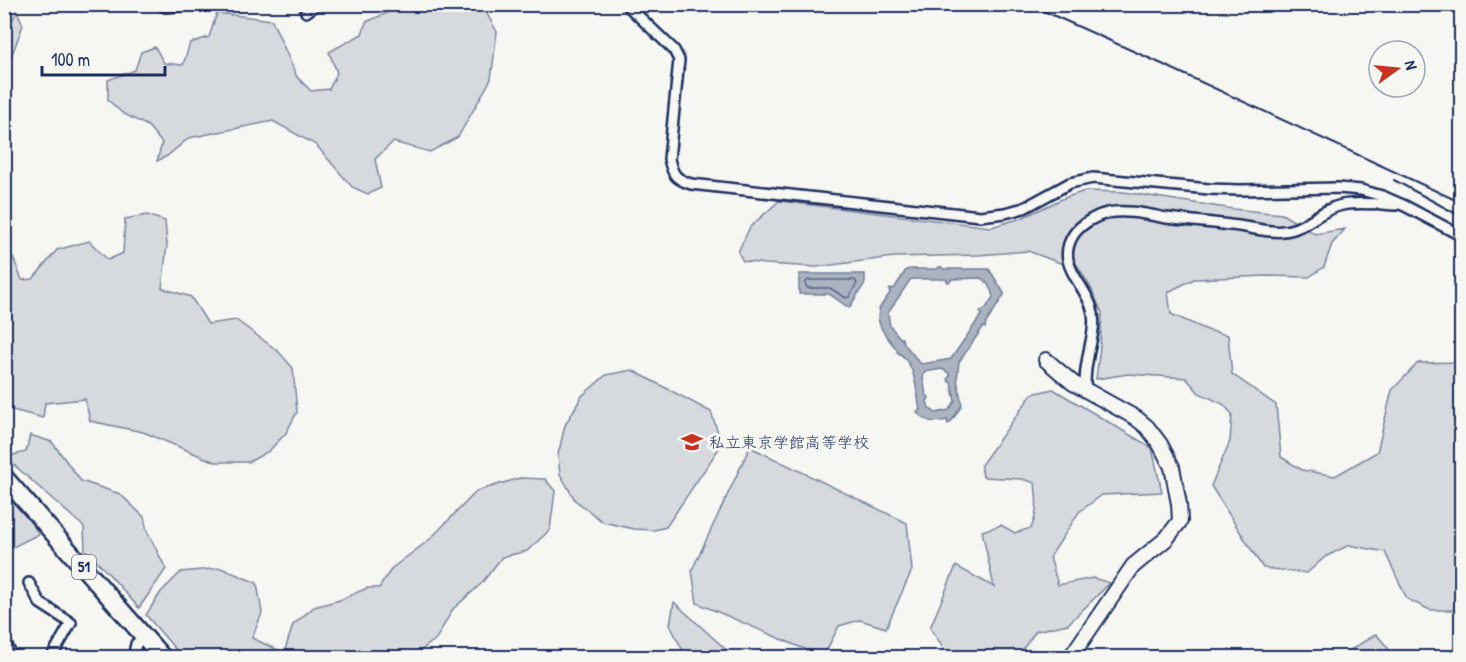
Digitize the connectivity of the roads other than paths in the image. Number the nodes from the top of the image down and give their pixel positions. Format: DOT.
graph roads {
  1 [pos="161,4"];
  2 [pos="317,4"];
  3 [pos="626,4"];
  4 [pos="191,5"];
  5 [pos="306,12"];
  6 [pos="1405,206"];
  7 [pos="1461,236"];
  8 [pos="1046,360"];
  9 [pos="1085,390"];
  10 [pos="4,477"];
  11 [pos="29,583"];
  12 [pos="144,636"];
  13 [pos="4,640"];
  14 [pos="13,657"];
  15 [pos="51,657"];
  16 [pos="133,657"];
  17 [pos="163,657"];
  18 [pos="1070,657"];
  1 -- 4 [label="street"];
  2 -- 5 [label="street"];
  3 -- 6 [label="street"];
  6 -- 7 [label="street"];
  6 -- 9 [label="street"];
  8 -- 9 [label="street"];
  9 -- 18 [label="street"];
  10 -- 12 [label="highway, 51"];
  11 -- 15 [label="street"];
  12 -- 16 [label="street"];
  12 -- 17 [label="highway, 51"];
  13 -- 14 [label="street"];
}
